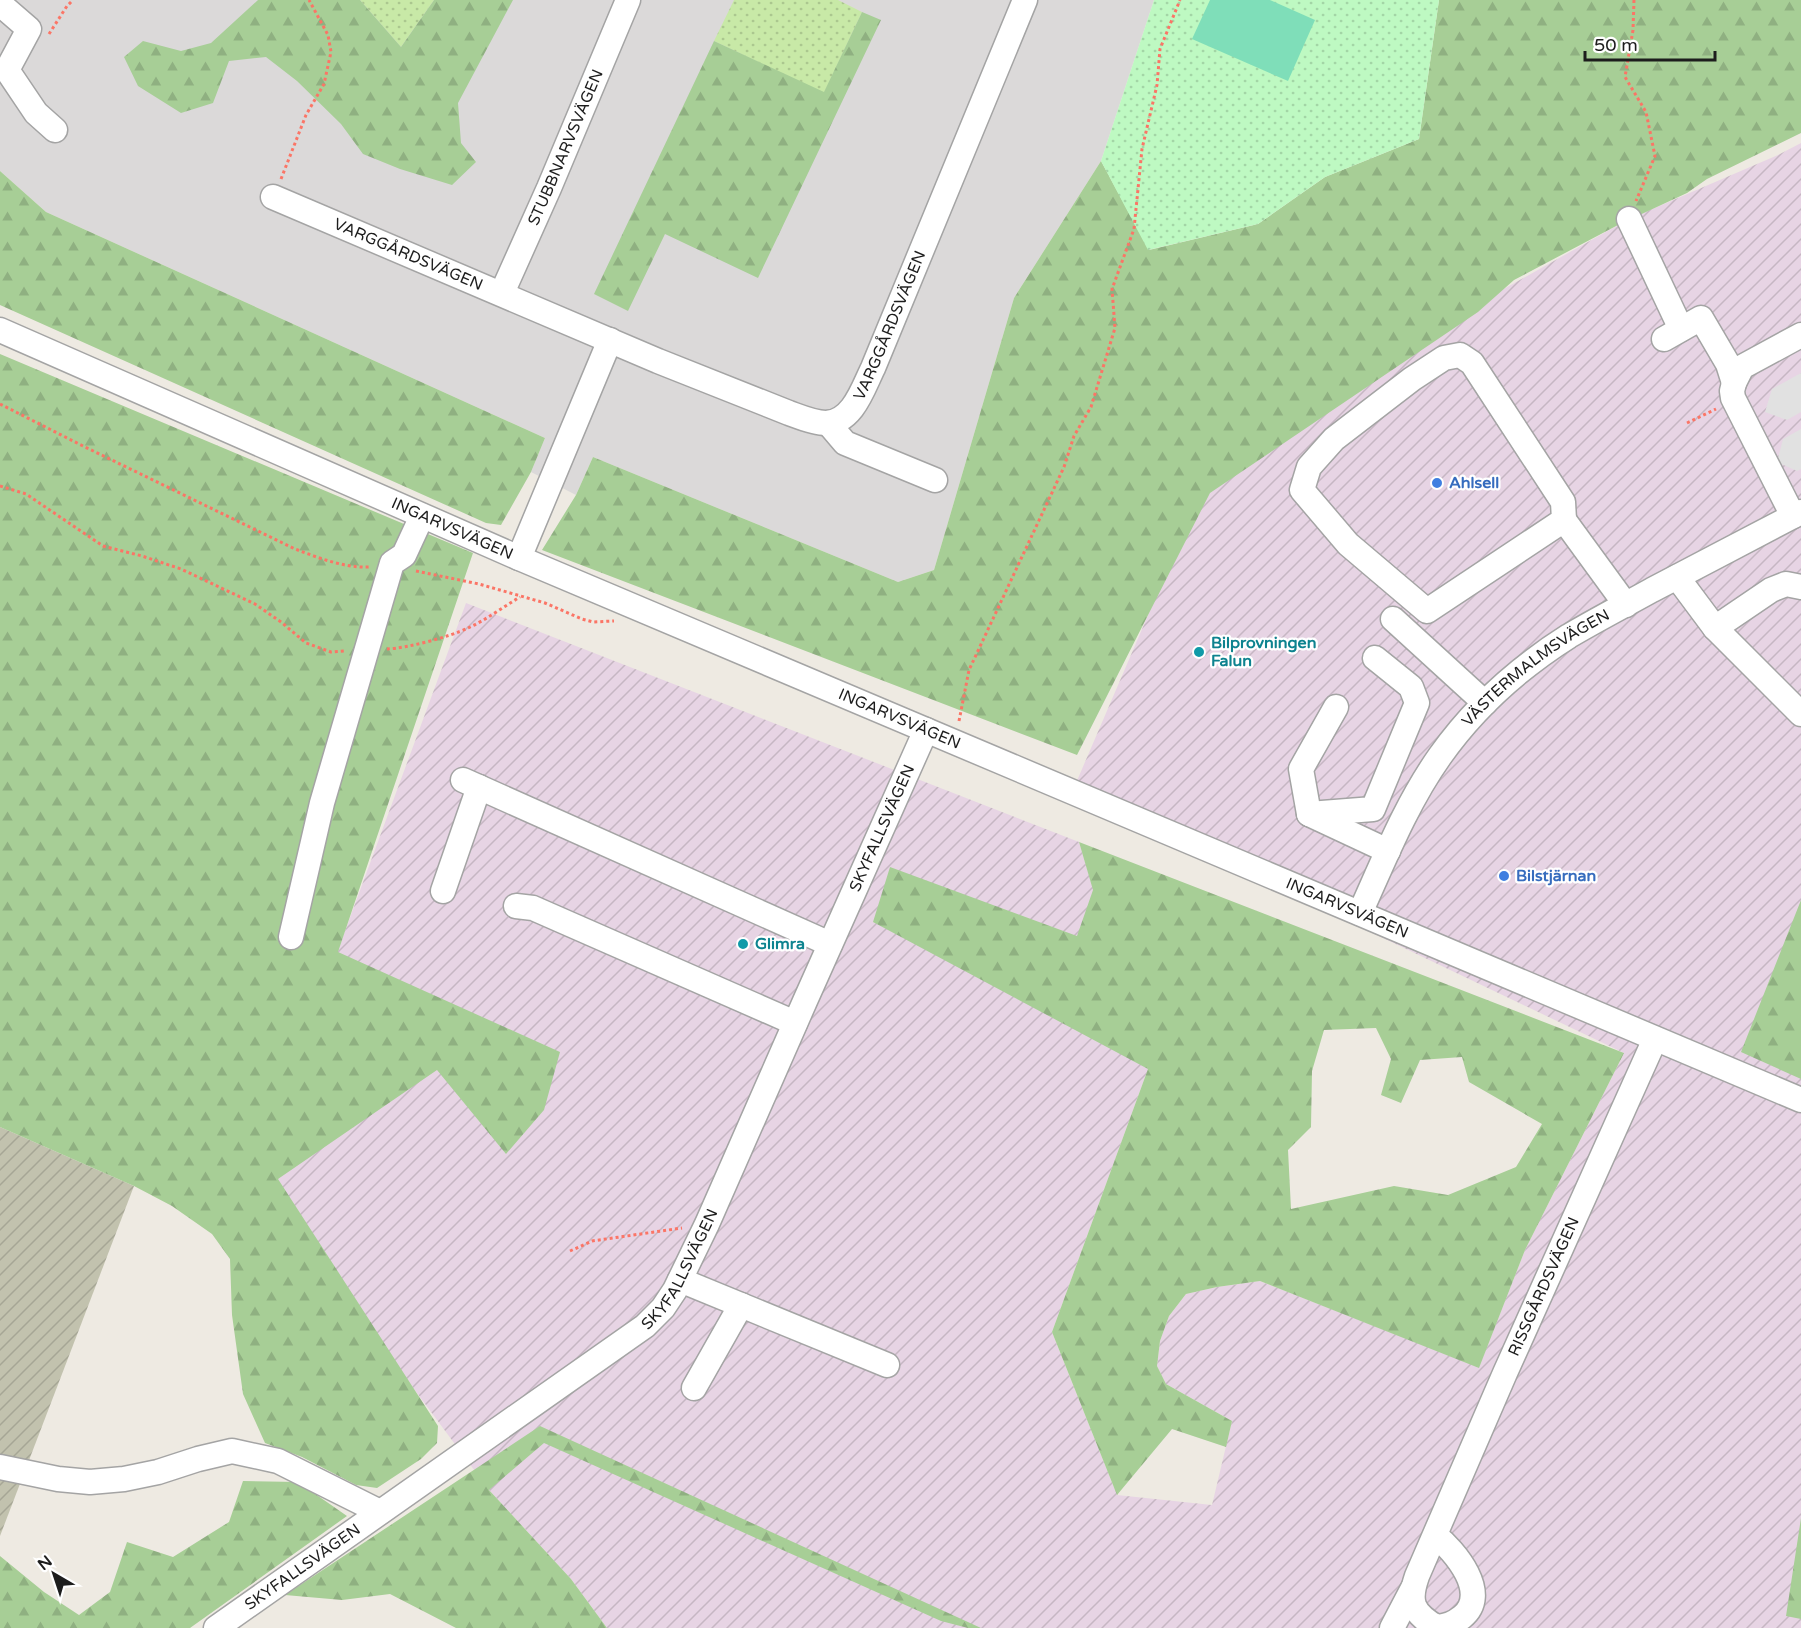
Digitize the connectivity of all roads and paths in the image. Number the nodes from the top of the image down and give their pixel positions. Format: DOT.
graph roads {
  1 [pos="73,0"];
  2 [pos="309,0"];
  3 [pos="628,0"];
  4 [pos="1026,0"];
  5 [pos="1180,0"];
  6 [pos="1634,0"];
  7 [pos="0,4"];
  8 [pos="29,29"];
  9 [pos="55,130"];
  10 [pos="273,197"];
  11 [pos="1629,219"];
  12 [pos="502,293"];
  13 [pos="0,330"];
  14 [pos="1801,335"];
  15 [pos="610,340"];
  16 [pos="1734,383"];
  17 [pos="0,404"];
  18 [pos="1743,417"];
  19 [pos="828,423"];
  20 [pos="1687,423"];
  21 [pos="935,480"];
  22 [pos="0,486"];
  23 [pos="1797,514"];
  24 [pos="422,516"];
  25 [pos="1564,520"];
  26 [pos="519,558"];
  27 [pos="392,563"];
  28 [pos="1677,577"];
  29 [pos="1801,587"];
  30 [pos="520,597"];
  31 [pos="1626,605"];
  32 [pos="1393,619"];
  33 [pos="615,621"];
  34 [pos="1715,628"];
  35 [pos="366,651"];
  36 [pos="1375,658"];
  37 [pos="1485,704"];
  38 [pos="1336,707"];
  39 [pos="1801,714"];
  40 [pos="926,730"];
  41 [pos="955,742"];
  42 [pos="1309,814"];
  43 [pos="1388,851"];
  44 [pos="442,891"];
  45 [pos="516,906"];
  46 [pos="1360,913"];
  47 [pos="291,937"];
  48 [pos="830,944"];
  49 [pos="795,1023"];
  50 [pos="1655,1039"];
  51 [pos="1801,1100"];
  52 [pos="707,1224"];
  53 [pos="570,1251"];
  54 [pos="680,1280"];
  55 [pos="741,1305"];
  56 [pos="886,1365"];
  57 [pos="694,1388"];
  58 [pos="0,1467"];
  59 [pos="380,1512"];
  60 [pos="1436,1534"];
  61 [pos="1413,1588"];
  62 [pos="1436,1627"];
  63 [pos="216,1628"];
  64 [pos="1392,1628"];
  1 -- 8 [label="path"];
  2 -- 10 [label="path"];
  3 -- 12 [label="street, STUBBNARVSVÄGEN"];
  4 -- 19 [label="street, VARGGÅRDSVÄGEN"];
  5 -- 41 [label="path"];
  6 -- 11 [label="path"];
  7 -- 8 [label="street"];
  8 -- 9 [label="street"];
  10 -- 12 [label="street, VARGGÅRDSVÄGEN"];
  11 -- 16 [label="street"];
  12 -- 15 [label="street, VARGGÅRDSVÄGEN"];
  13 -- 24 [label="street, INGARVSVÄGEN"];
  14 -- 16 [label="street"];
  15 -- 19 [label="street, VARGGÅRDSVÄGEN"];
  15 -- 26 [label="street"];
  16 -- 18 [label="street"];
  17 -- 27 [label="path"];
  18 -- 20 [label="path"];
  18 -- 23 [label="street"];
  19 -- 21 [label="street"];
  22 -- 35 [label="path"];
  23 -- 28 [label="street, VÄSTERMALMSVÄGEN"];
  24 -- 26 [label="street, INGARVSVÄGEN"];
  24 -- 27 [label="street"];
  25 -- 25 [label="street"];
  25 -- 31 [label="street"];
  26 -- 40 [label="street, INGARVSVÄGEN"];
  27 -- 30 [label="path"];
  27 -- 35 [label="street"];
  28 -- 31 [label="street, VÄSTERMALMSVÄGEN"];
  28 -- 34 [label="street"];
  29 -- 34 [label="street"];
  30 -- 33 [label="path"];
  30 -- 35 [label="path"];
  31 -- 37 [label="street, VÄSTERMALMSVÄGEN"];
  32 -- 37 [label="street"];
  34 -- 39 [label="street"];
  35 -- 47 [label="street"];
  36 -- 42 [label="street"];
  37 -- 43 [label="street, VÄSTERMALMSVÄGEN"];
  38 -- 42 [label="street"];
  40 -- 41 [label="street, INGARVSVÄGEN"];
  40 -- 48 [label="street, SKYFALLSVÄGEN"];
  41 -- 46 [label="street, INGARVSVÄGEN"];
  42 -- 43 [label="street"];
  43 -- 46 [label="street, VÄSTERMALMSVÄGEN"];
  44 -- 48 [label="street"];
  45 -- 49 [label="street"];
  46 -- 50 [label="street, INGARVSVÄGEN"];
  48 -- 49 [label="street, SKYFALLSVÄGEN"];
  49 -- 52 [label="street, SKYFALLSVÄGEN"];
  50 -- 51 [label="street, INGARVSVÄGEN"];
  50 -- 60 [label="street, RISSGÅRDSVÄGEN"];
  52 -- 53 [label="path"];
  52 -- 54 [label="street, SKYFALLSVÄGEN"];
  54 -- 55 [label="street"];
  54 -- 59 [label="street, SKYFALLSVÄGEN"];
  55 -- 56 [label="street"];
  55 -- 57 [label="street"];
  58 -- 59 [label="street"];
  59 -- 63 [label="street, SKYFALLSVÄGEN"];
  60 -- 61 [label="street, RISSGÅRDSVÄGEN"];
  60 -- 62 [label="street"];
  61 -- 62 [label="street"];
  61 -- 64 [label="street, RISSGÅRDSVÄGEN"];
}
